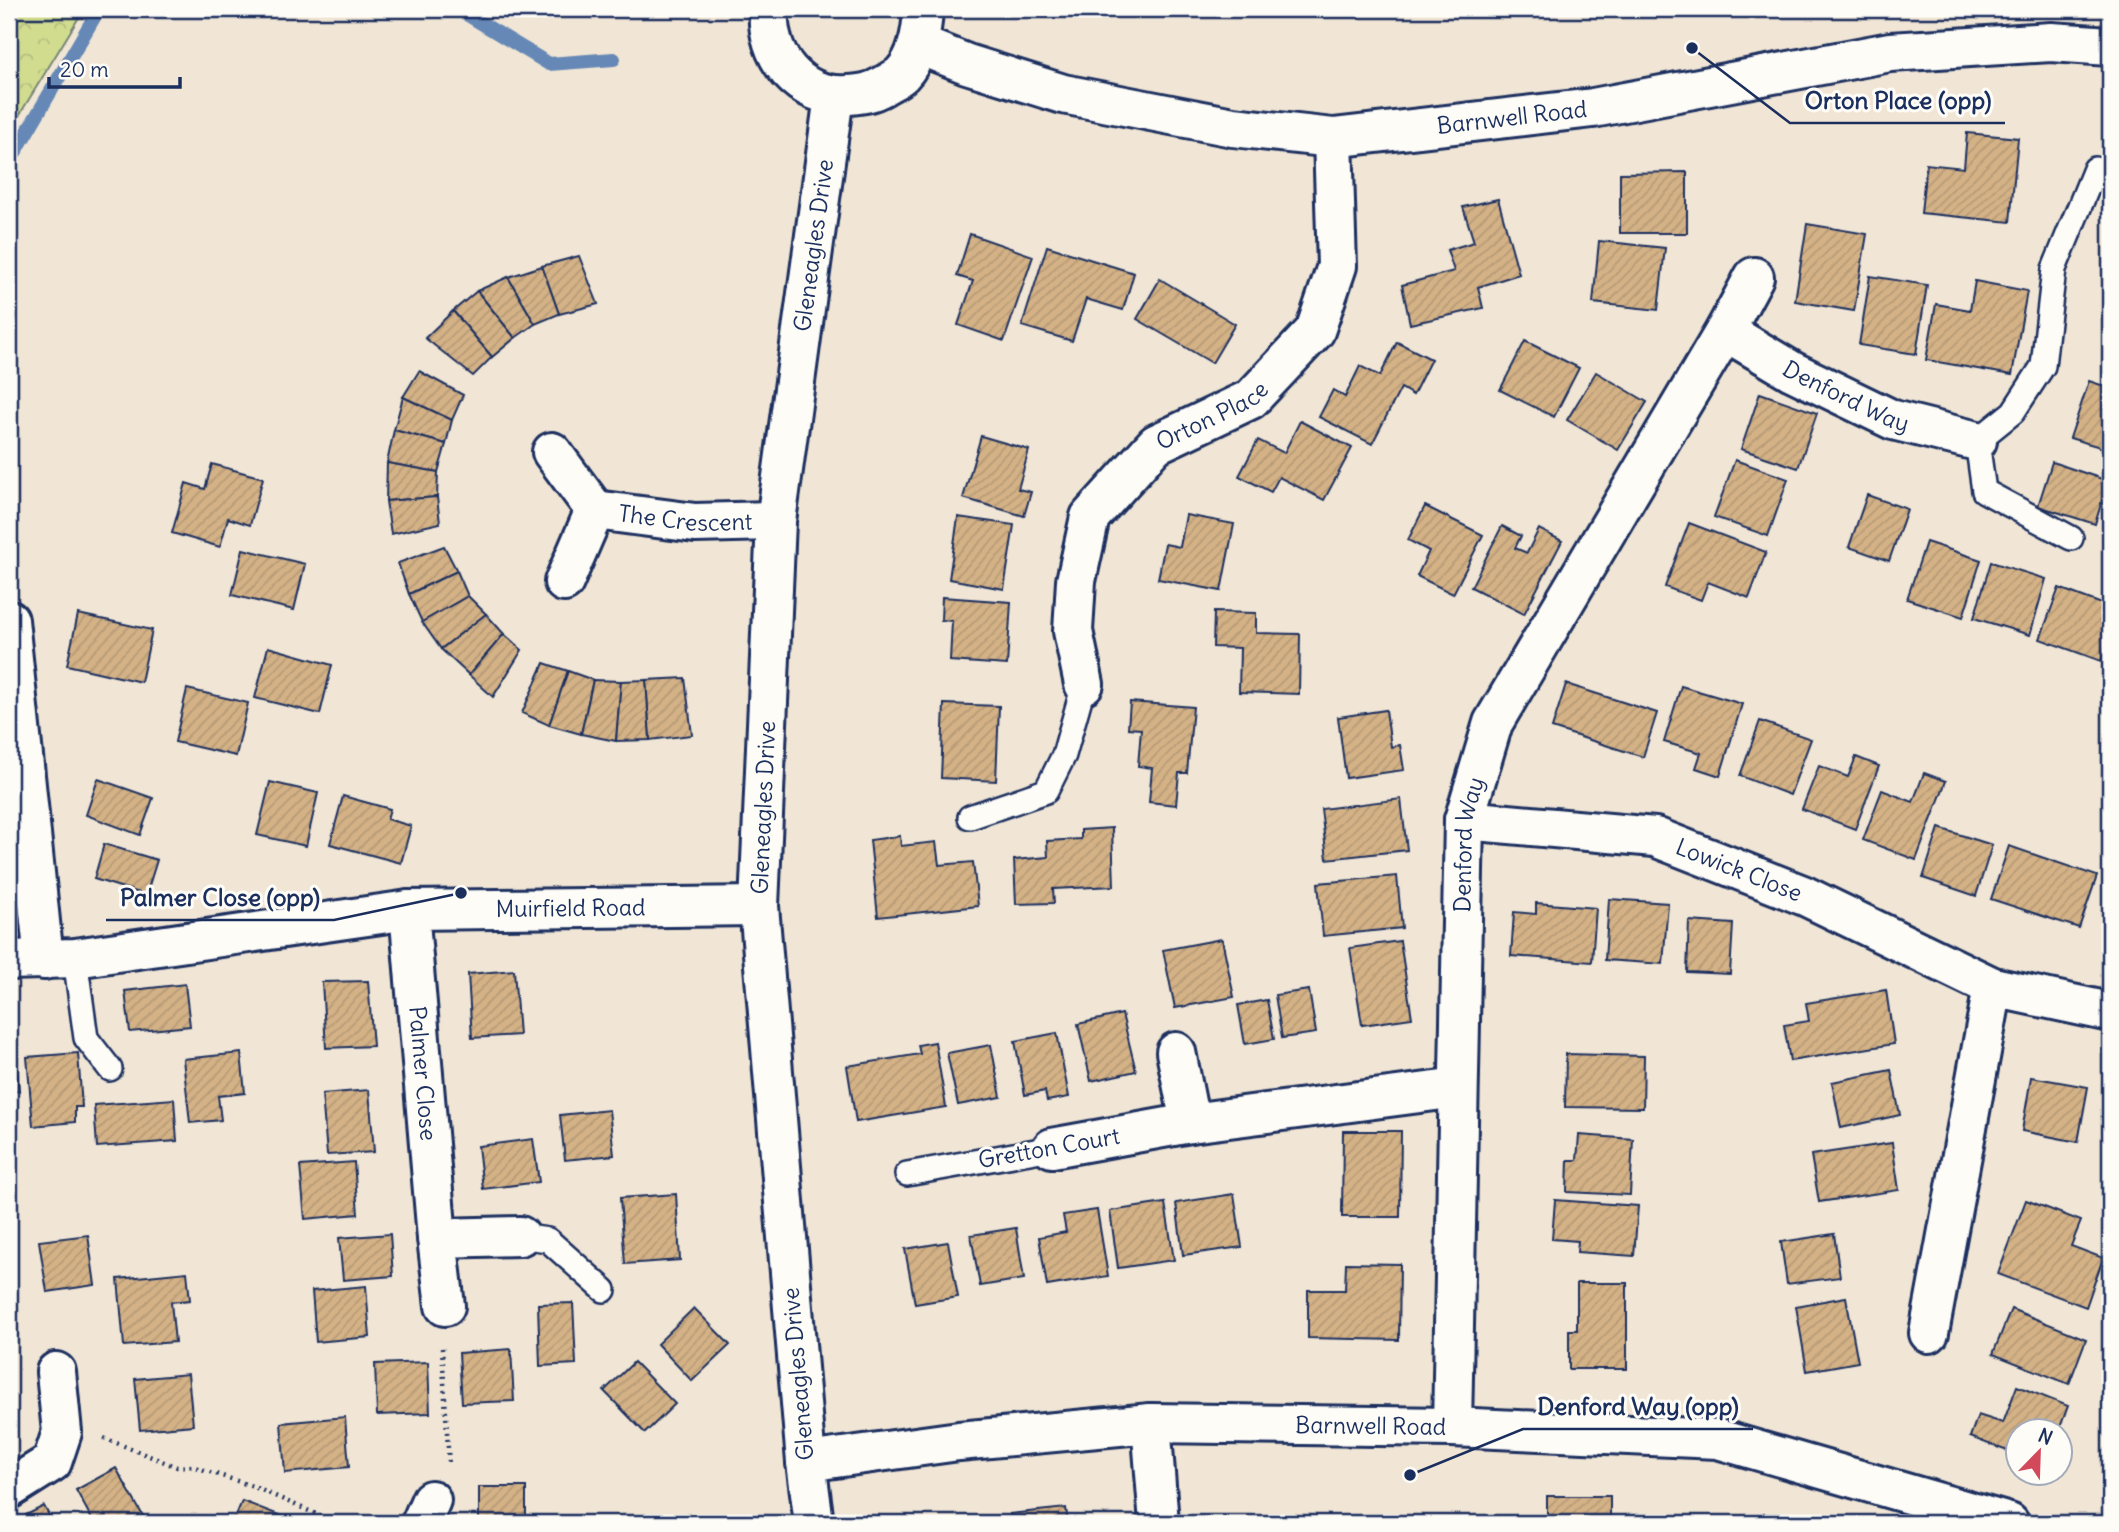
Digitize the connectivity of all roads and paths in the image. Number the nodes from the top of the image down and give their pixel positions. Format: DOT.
graph roads {
  1 [pos="769,9"];
  2 [pos="921,27"];
  3 [pos="2110,46"];
  4 [pos="834,96"];
  5 [pos="1333,138"];
  6 [pos="2095,169"];
  7 [pos="1754,277"];
  8 [pos="1725,331"];
  9 [pos="1977,441"];
  10 [pos="552,452"];
  11 [pos="595,510"];
  12 [pos="776,521"];
  13 [pos="2071,538"];
  14 [pos="564,582"];
  15 [pos="9,620"];
  16 [pos="1083,684"];
  17 [pos="970,817"];
  18 [pos="1464,820"];
  19 [pos="759,906"];
  20 [pos="410,910"];
  21 [pos="43,959"];
  22 [pos="1993,987"];
  23 [pos="2110,1012"];
  24 [pos="1176,1052"];
  25 [pos="110,1069"];
  26 [pos="1458,1088"];
  27 [pos="1190,1123"];
  28 [pos="1052,1147"];
  29 [pos="907,1174"];
  30 [pos="520,1236"];
  31 [pos="437,1238"];
  32 [pos="604,1290"];
  33 [pos="445,1306"];
  34 [pos="1929,1333"];
  35 [pos="56,1373"];
  36 [pos="1151,1423"];
  37 [pos="1452,1427"];
  38 [pos="62,1432"];
  39 [pos="806,1462"];
  40 [pos="9,1489"];
  41 [pos="426,1512"];
  42 [pos="330,1523"];
  43 [pos="814,1523"];
  44 [pos="1159,1523"];
  45 [pos="2009,1523"];
  1 -- 4 [label="street"];
  2 -- 4 [label="street"];
  2 -- 5 [label="street, Barnwell Road"];
  3 -- 5 [label="street, Barnwell Road"];
  4 -- 12 [label="street, Gleneagles Drive"];
  5 -- 16 [label="street, Orton Place"];
  6 -- 9 [label="lane"];
  7 -- 8 [label="street, Denford Way"];
  8 -- 9 [label="street, Denford Way"];
  8 -- 18 [label="street, Denford Way"];
  9 -- 13 [label="lane"];
  10 -- 11 [label="street, The Crescent"];
  11 -- 12 [label="street, The Crescent"];
  11 -- 14 [label="street, The Crescent"];
  12 -- 19 [label="street, Gleneagles Drive"];
  15 -- 21 [label="street"];
  16 -- 17 [label="lane"];
  18 -- 22 [label="street, Lowick Close"];
  18 -- 26 [label="street, Denford Way"];
  19 -- 20 [label="street, Muirfield Road"];
  19 -- 39 [label="street, Gleneagles Drive"];
  20 -- 21 [label="street, Muirfield Road"];
  20 -- 31 [label="street, Palmer Close"];
  21 -- 25 [label="lane"];
  22 -- 23 [label="street, Lowick Close"];
  22 -- 34 [label="street"];
  24 -- 27 [label="street"];
  26 -- 27 [label="street, Gretton Court"];
  26 -- 37 [label="street, Denford Way"];
  27 -- 28 [label="street, Gretton Court"];
  28 -- 29 [label="lane, Gretton Court"];
  30 -- 31 [label="street"];
  30 -- 32 [label="lane"];
  31 -- 33 [label="street, Palmer Close"];
  33 -- 41 [label="path"];
  35 -- 38 [label="street"];
  36 -- 37 [label="street, Barnwell Road"];
  36 -- 39 [label="street, Barnwell Road"];
  36 -- 44 [label="street"];
  37 -- 45 [label="street, Barnwell Road"];
  38 -- 40 [label="street"];
  38 -- 42 [label="path"];
  39 -- 43 [label="street, Gleneagles Drive"];
}
